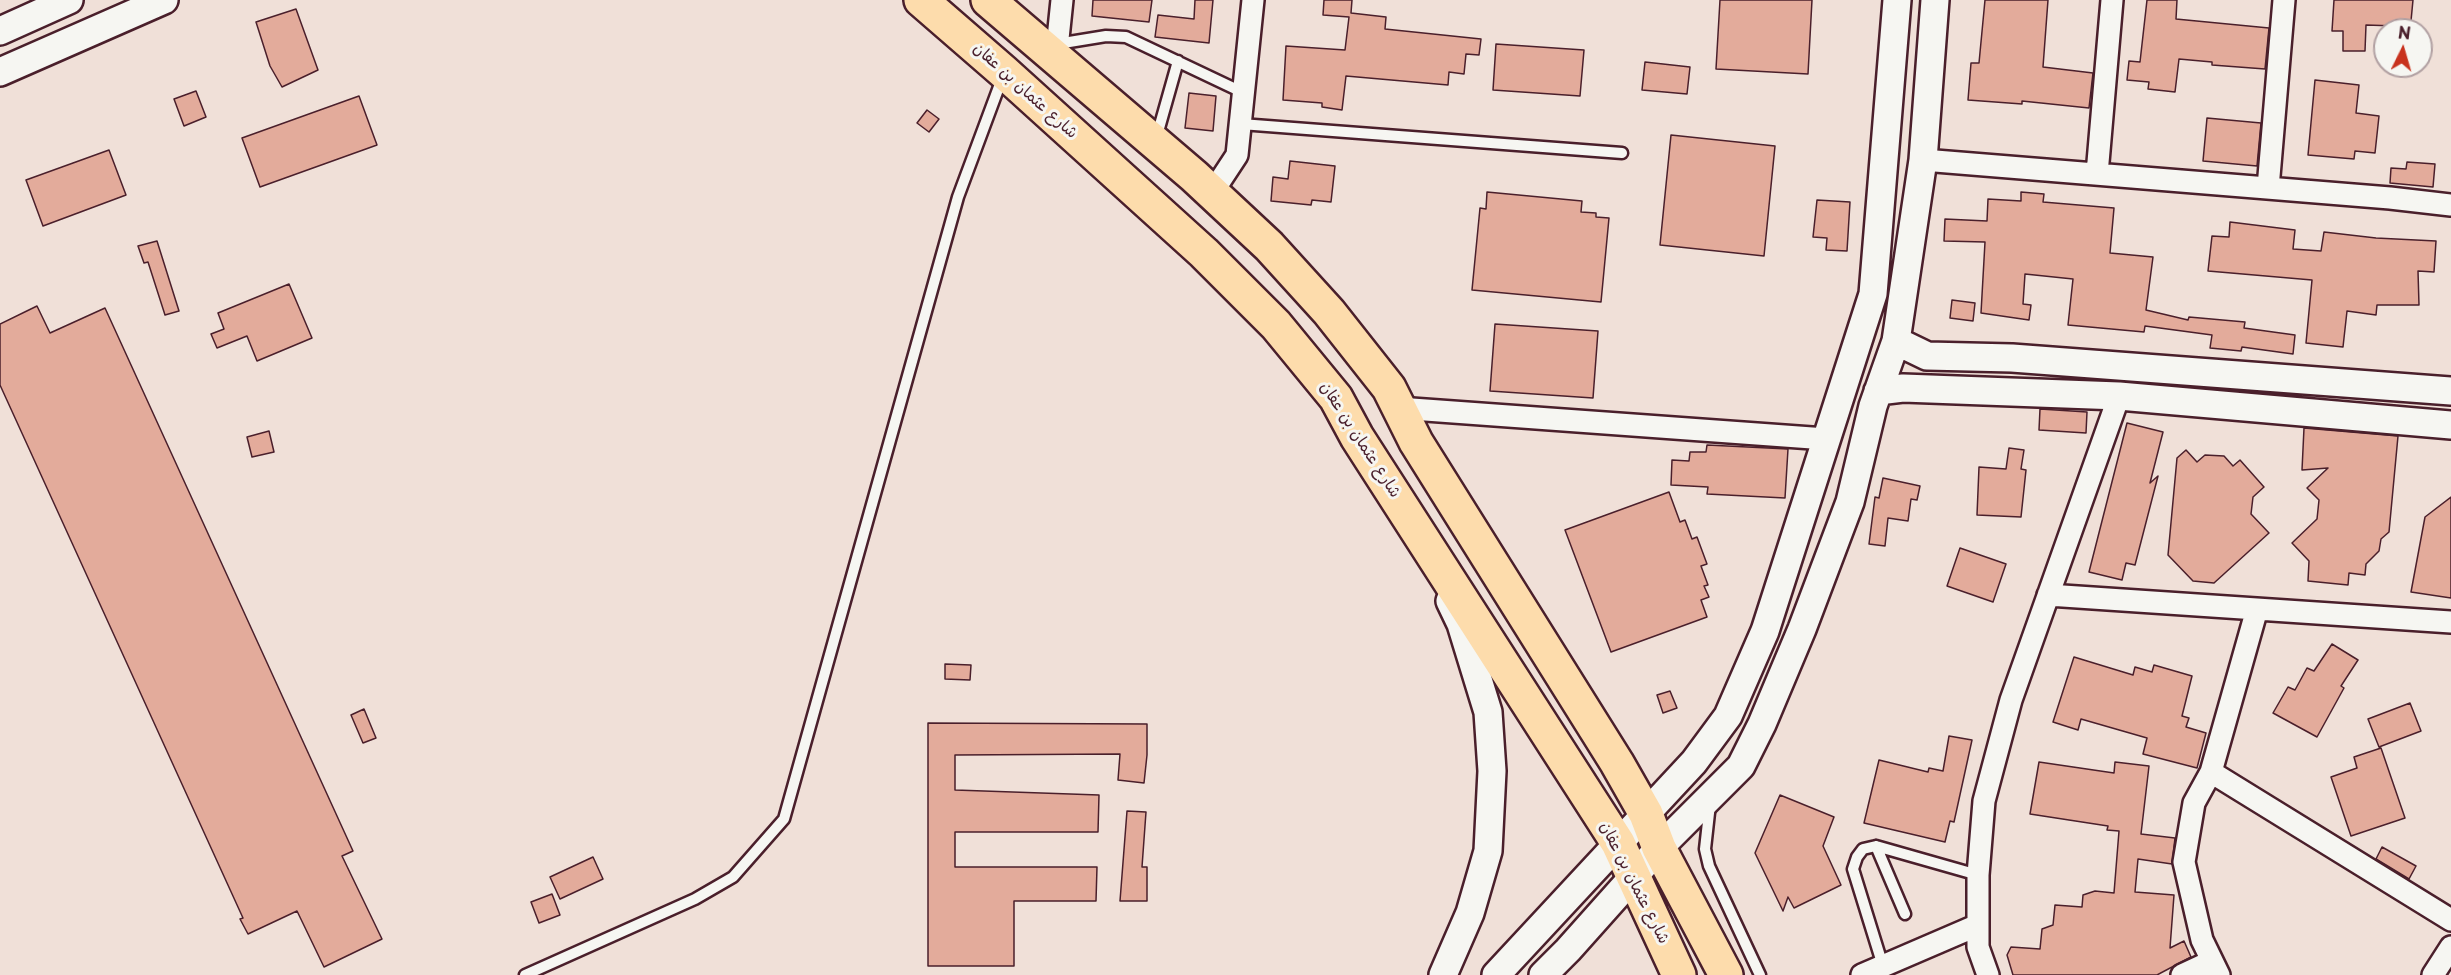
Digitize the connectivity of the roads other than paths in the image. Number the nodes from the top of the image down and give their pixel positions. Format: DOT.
graph roads {
  1 [pos="69,0"];
  2 [pos="164,0"];
  3 [pos="921,0"];
  4 [pos="988,0"];
  5 [pos="1062,0"];
  6 [pos="1253,0"];
  7 [pos="1897,0"];
  8 [pos="1935,0"];
  9 [pos="2112,0"];
  10 [pos="2284,0"];
  11 [pos="0,31"];
  12 [pos="1057,51"];
  13 [pos="1178,62"];
  14 [pos="0,72"];
  15 [pos="1004,72"];
  16 [pos="1244,93"];
  17 [pos="1241,124"];
  18 [pos="1155,143"];
  19 [pos="1622,153"];
  20 [pos="1923,160"];
  21 [pos="2097,174"];
  22 [pos="2268,188"];
  23 [pos="1212,193"];
  24 [pos="2451,205"];
  25 [pos="1232,280"];
  26 [pos="1896,341"];
  27 [pos="1878,391"];
  28 [pos="2451,391"];
  29 [pos="2119,396"];
  30 [pos="1402,415"];
  31 [pos="2451,425"];
  32 [pos="1826,439"];
  33 [pos="1401,503"];
  34 [pos="2048,595"];
  35 [pos="2257,609"];
  36 [pos="2451,622"];
  37 [pos="2211,771"];
  38 [pos="1712,795"];
  39 [pos="1646,814"];
  40 [pos="1618,843"];
  41 [pos="1876,846"];
  42 [pos="1659,848"];
  43 [pos="1978,875"];
  44 [pos="1633,878"];
  45 [pos="1905,914"];
  46 [pos="2451,920"];
  47 [pos="1978,925"];
  48 [pos="2451,947"];
  49 [pos="1883,966"];
  50 [pos="2216,968"];
  51 [pos="525,975"];
  52 [pos="1443,975"];
  53 [pos="1496,975"];
  54 [pos="1543,975"];
  55 [pos="1679,975"];
  56 [pos="1726,975"];
  57 [pos="1760,975"];
  58 [pos="1862,975"];
  59 [pos="1988,975"];
  60 [pos="2182,975"];
  61 [pos="2433,975"];
  1 -- 11 [label="street"];
  2 -- 14 [label="street"];
  3 -- 15 [label="main road, شارع عثمان بن عفان"];
  4 -- 12 [label="main road"];
  5 -- 12 [label="street"];
  6 -- 16 [label="street"];
  7 -- 32 [label="street"];
  8 -- 20 [label="street"];
  9 -- 21 [label="street"];
  10 -- 22 [label="street"];
  12 -- 13 [label="lane"];
  12 -- 18 [label="main road"];
  13 -- 16 [label="lane"];
  13 -- 18 [label="lane"];
  15 -- 25 [label="main road, شارع عثمان بن عفان"];
  15 -- 51 [label="lane"];
  16 -- 17 [label="street"];
  17 -- 19 [label="lane"];
  17 -- 23 [label="street"];
  18 -- 23 [label="main road"];
  20 -- 21 [label="street"];
  20 -- 26 [label="street"];
  21 -- 22 [label="street"];
  22 -- 24 [label="street"];
  23 -- 30 [label="main road"];
  25 -- 30 [label="main road"];
  25 -- 33 [label="main road, شارع عثمان بن عفان"];
  26 -- 27 [label="street"];
  26 -- 28 [label="street"];
  27 -- 29 [label="street"];
  27 -- 38 [label="street"];
  29 -- 31 [label="street"];
  29 -- 34 [label="street"];
  30 -- 32 [label="street"];
  30 -- 39 [label="main road"];
  32 -- 39 [label="street"];
  33 -- 40 [label="main road, شارع عثمان بن عفان"];
  33 -- 52 [label="street"];
  34 -- 35 [label="street"];
  34 -- 43 [label="street"];
  35 -- 36 [label="street"];
  35 -- 37 [label="street"];
  37 -- 46 [label="street"];
  37 -- 50 [label="street"];
  38 -- 42 [label="street"];
  38 -- 57 [label="lane"];
  39 -- 40 [label="street"];
  39 -- 42 [label="main road"];
  40 -- 44 [label="main road, شارع عثمان بن عفان"];
  40 -- 53 [label="street"];
  41 -- 43 [label="lane"];
  41 -- 45 [label="lane"];
  41 -- 49 [label="lane"];
  42 -- 44 [label="street"];
  42 -- 56 [label="main road"];
  43 -- 47 [label="street"];
  44 -- 54 [label="street"];
  44 -- 55 [label="main road, شارع عثمان بن عفان"];
  47 -- 49 [label="street"];
  47 -- 59 [label="street"];
  48 -- 61 [label="street"];
  49 -- 58 [label="street"];
  50 -- 60 [label="street"];
}
